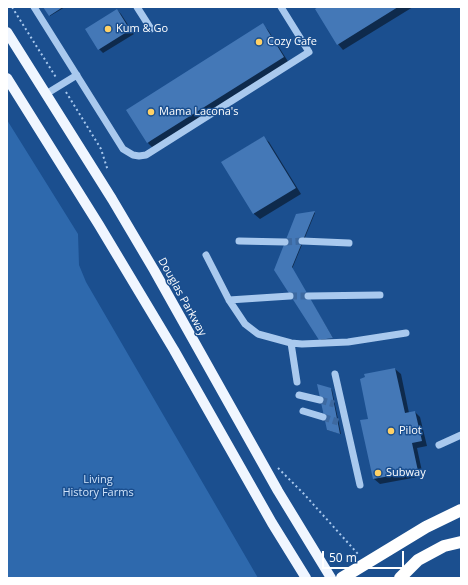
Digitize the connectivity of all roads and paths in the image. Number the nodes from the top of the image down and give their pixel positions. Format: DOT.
graph roads {
  1 [pos="12,7"];
  2 [pos="34,7"];
  3 [pos="137,7"];
  4 [pos="281,7"];
  5 [pos="151,29"];
  6 [pos="7,32"];
  7 [pos="77,75"];
  8 [pos="7,78"];
  9 [pos="61,85"];
  10 [pos="46,94"];
  11 [pos="110,176"];
  12 [pos="238,241"];
  13 [pos="285,242"];
  14 [pos="302,242"];
  15 [pos="349,243"];
  16 [pos="206,255"];
  17 [pos="290,296"];
  18 [pos="308,296"];
  19 [pos="380,296"];
  20 [pos="229,300"];
  21 [pos="406,333"];
  22 [pos="291,343"];
  23 [pos="334,374"];
  24 [pos="298,382"];
  25 [pos="299,395"];
  26 [pos="320,400"];
  27 [pos="334,404"];
  28 [pos="342,406"];
  29 [pos="303,411"];
  30 [pos="324,417"];
  31 [pos="338,422"];
  32 [pos="346,424"];
  33 [pos="461,435"];
  34 [pos="439,445"];
  35 [pos="276,464"];
  36 [pos="360,485"];
  37 [pos="461,510"];
  38 [pos="461,542"];
  39 [pos="358,554"];
  40 [pos="306,578"];
  41 [pos="331,578"];
  42 [pos="342,578"];
  43 [pos="400,578"];
  1 -- 9 [label="path"];
  2 -- 7 [label="lane"];
  3 -- 5 [label="lane"];
  4 -- 7 [label="lane"];
  6 -- 10 [label="main road, Douglas Parkway"];
  7 -- 9 [label="lane"];
  8 -- 40 [label="main road"];
  9 -- 10 [label="lane"];
  9 -- 11 [label="path"];
  10 -- 41 [label="main road, Douglas Parkway"];
  12 -- 13 [label="lane"];
  14 -- 15 [label="lane"];
  16 -- 20 [label="lane"];
  17 -- 20 [label="lane"];
  18 -- 19 [label="lane"];
  20 -- 22 [label="lane"];
  21 -- 22 [label="lane"];
  22 -- 24 [label="lane"];
  23 -- 28 [label="lane"];
  25 -- 26 [label="lane"];
  27 -- 28 [label="lane"];
  28 -- 32 [label="lane"];
  29 -- 30 [label="lane"];
  31 -- 32 [label="lane"];
  32 -- 36 [label="lane"];
  33 -- 34 [label="lane"];
  35 -- 39 [label="path"];
  37 -- 42 [label="highway"];
  38 -- 43 [label="highway"];
}
